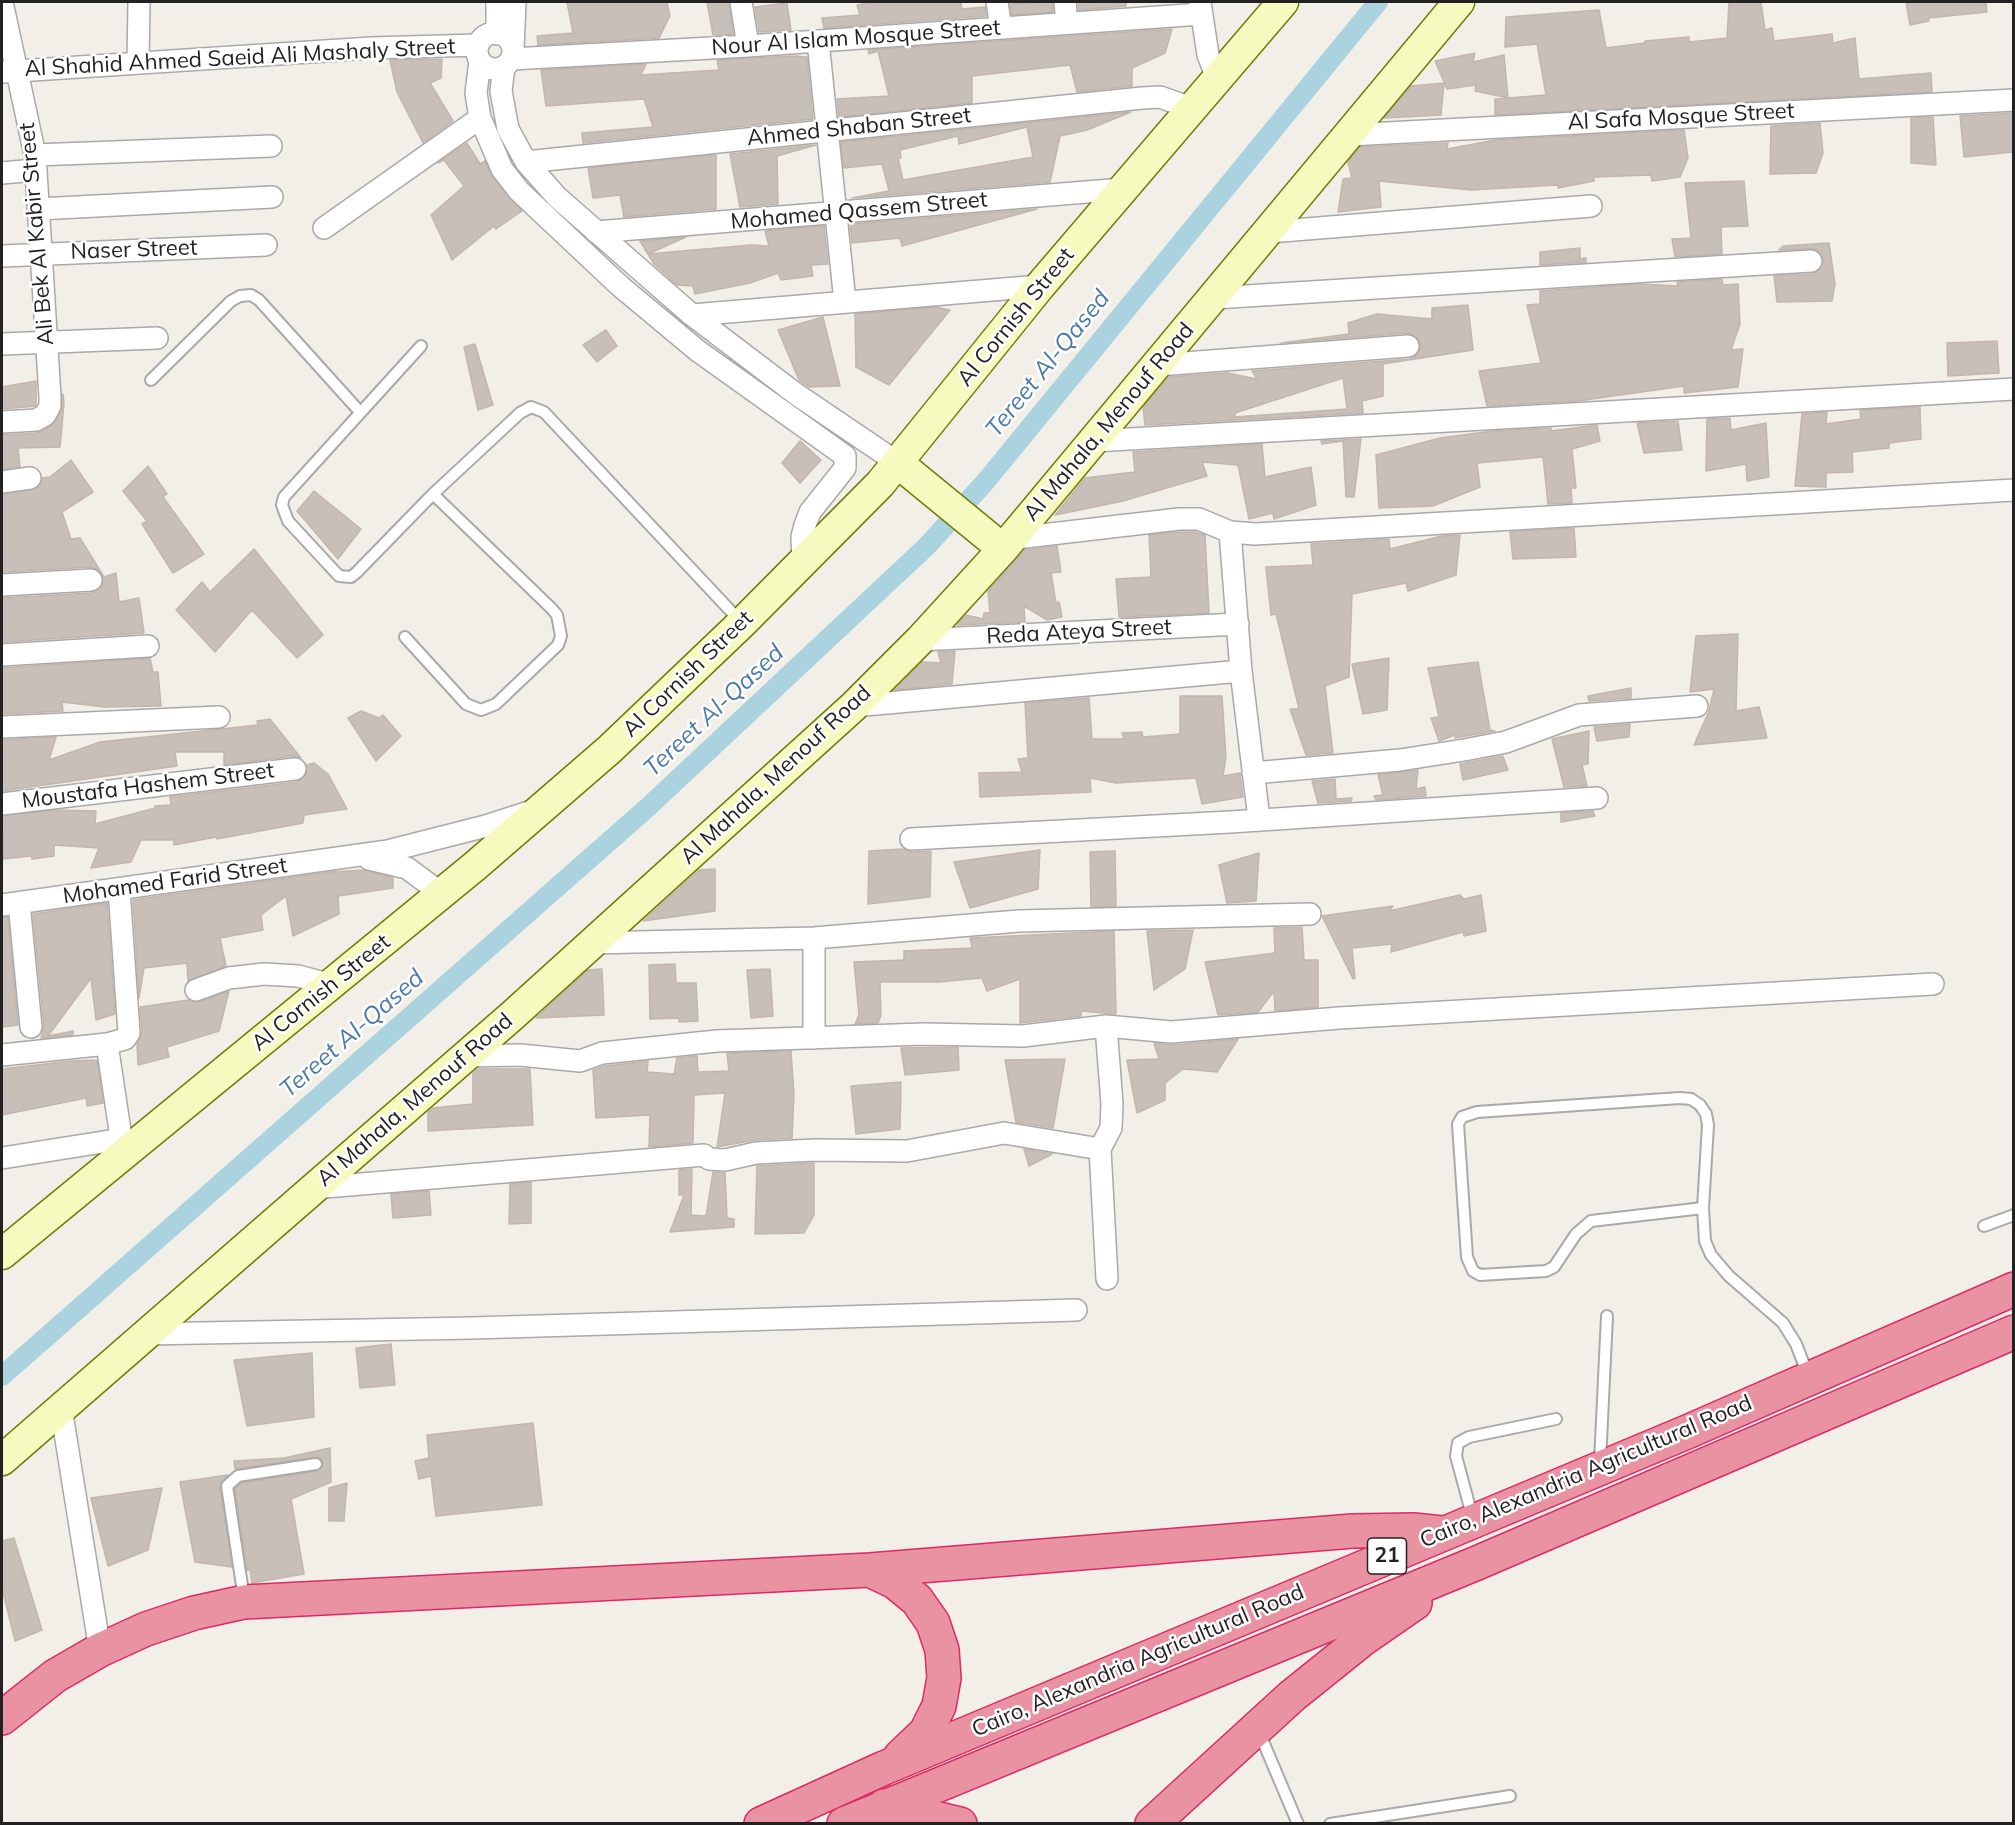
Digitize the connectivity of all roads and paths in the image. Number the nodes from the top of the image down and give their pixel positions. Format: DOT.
graph roads {
  1 [pos="2,2"];
  2 [pos="139,2"];
  3 [pos="497,2"];
  4 [pos="515,2"];
  5 [pos="741,2"];
  6 [pos="997,2"];
  7 [pos="1065,2"];
  8 [pos="1283,2"];
  9 [pos="1460,2"];
  10 [pos="1200,8"];
  11 [pos="1114,11"];
  12 [pos="1067,24"];
  13 [pos="1001,28"];
  14 [pos="497,34"];
  15 [pos="819,41"];
  16 [pos="748,46"];
  17 [pos="479,53"];
  18 [pos="509,58"];
  19 [pos="138,63"];
  20 [pos="10,71"];
  21 [pos="1217,78"];
  22 [pos="2013,100"];
  23 [pos="1191,108"];
  24 [pos="480,118"];
  25 [pos="828,130"];
  26 [pos="1349,135"];
  27 [pos="271,146"];
  28 [pos="526,162"];
  29 [pos="35,163"];
  30 [pos="2,172"];
  31 [pos="1123,189"];
  32 [pos="272,197"];
  33 [pos="1592,206"];
  34 [pos="38,209"];
  35 [pos="836,213"];
  36 [pos="324,228"];
  37 [pos="1269,231"];
  38 [pos="596,232"];
  39 [pos="266,245"];
  40 [pos="40,254"];
  41 [pos="2,255"];
  42 [pos="1811,261"];
  43 [pos="1040,286"];
  44 [pos="1214,298"];
  45 [pos="845,302"];
  46 [pos="692,315"];
  47 [pos="157,338"];
  48 [pos="46,342"];
  49 [pos="2,344"];
  50 [pos="421,346"];
  51 [pos="1408,346"];
  52 [pos="1158,365"];
  53 [pos="151,380"];
  54 [pos="2013,389"];
  55 [pos="360,412"];
  56 [pos="2,422"];
  57 [pos="1094,441"];
  58 [pos="898,463"];
  59 [pos="30,478"];
  60 [pos="2,482"];
  61 [pos="2013,490"];
  62 [pos="433,494"];
  63 [pos="1230,532"];
  64 [pos="1005,544"];
  65 [pos="803,562"];
  66 [pos="91,580"];
  67 [pos="2,585"];
  68 [pos="742,623"];
  69 [pos="1238,624"];
  70 [pos="405,637"];
  71 [pos="920,640"];
  72 [pos="148,646"];
  73 [pos="2,655"];
  74 [pos="1241,671"];
  75 [pos="854,706"];
  76 [pos="1697,706"];
  77 [pos="219,717"];
  78 [pos="2,728"];
  79 [pos="295,769"];
  80 [pos="1253,773"];
  81 [pos="1597,798"];
  82 [pos="2,804"];
  83 [pos="543,807"];
  84 [pos="1259,819"];
  85 [pos="911,838"];
  86 [pos="348,858"];
  87 [pos="119,889"];
  88 [pos="442,894"];
  89 [pos="10,904"];
  90 [pos="1310,914"];
  91 [pos="814,938"];
  92 [pos="592,943"];
  93 [pos="332,984"];
  94 [pos="1934,984"];
  95 [pos="196,990"];
  96 [pos="1106,1026"];
  97 [pos="31,1027"];
  98 [pos="814,1038"];
  99 [pos="107,1044"];
  100 [pos="2,1055"];
  101 [pos="465,1056"];
  102 [pos="123,1147"];
  103 [pos="1100,1149"];
  104 [pos="2,1158"];
  105 [pos="314,1188"];
  106 [pos="1703,1208"];
  107 [pos="2013,1215"];
  108 [pos="1984,1226"];
  109 [pos="2,1254"];
  110 [pos="1107,1279"];
  111 [pos="2013,1289"];
  112 [pos="1076,1310"];
  113 [pos="1607,1316"];
  114 [pos="146,1334"];
  115 [pos="2011,1337"];
  116 [pos="1809,1378"];
  117 [pos="61,1408"];
  118 [pos="1556,1419"];
  119 [pos="2,1460"];
  120 [pos="316,1464"];
  121 [pos="1600,1468"];
  122 [pos="1473,1520"];
  123 [pos="1442,1533"];
  124 [pos="1477,1563"];
  125 [pos="870,1570"];
  126 [pos="244,1602"];
  127 [pos="100,1650"];
  128 [pos="6,1710"];
  129 [pos="1257,1726"];
  130 [pos="884,1768"];
  131 [pos="1510,1796"];
  132 [pos="884,1806"];
  133 [pos="761,1824"];
  134 [pos="844,1824"];
  135 [pos="960,1824"];
  136 [pos="1152,1824"];
  137 [pos="1298,1824"];
  138 [pos="1330,1824"];
  1 -- 20 [label="street, Ali Bek Al Kabir Street"];
  2 -- 19 [label="street"];
  3 -- 14 [label="street"];
  4 -- 18 [label="street"];
  5 -- 16 [label="street"];
  6 -- 13 [label="street"];
  7 -- 12 [label="street"];
  8 -- 21 [label="main road, Al Cornish Street"];
  9 -- 26 [label="main road, Al Mahala, Menouf Road"];
  10 -- 11 [label="street, Nour Al Islam Mosque Street"];
  10 -- 21 [label="street"];
  11 -- 12 [label="street, Nour Al Islam Mosque Street"];
  12 -- 13 [label="street, Nour Al Islam Mosque Street"];
  13 -- 15 [label="street, Nour Al Islam Mosque Street"];
  14 -- 17 [label="street"];
  14 -- 18 [label="street"];
  15 -- 16 [label="street, Nour Al Islam Mosque Street"];
  15 -- 25 [label="street"];
  16 -- 18 [label="street, Nour Al Islam Mosque Street"];
  17 -- 18 [label="street"];
  17 -- 19 [label="street, Al Shahid Ahmed Saeid Ali Mashaly Street"];
  17 -- 24 [label="street"];
  18 -- 28 [label="street"];
  19 -- 20 [label="street, Al Shahid Ahmed Saeid Ali Mashaly Street"];
  20 -- 29 [label="street, Ali Bek Al Kabir Street"];
  21 -- 23 [label="main road, Al Cornish Street"];
  22 -- 26 [label="street, Al Safa Mosque Street"];
  23 -- 25 [label="street, Ahmed Shaban Street"];
  23 -- 31 [label="main road, Al Cornish Street"];
  24 -- 36 [label="street"];
  24 -- 65 [label="street"];
  25 -- 28 [label="street, Ahmed Shaban Street"];
  25 -- 35 [label="street"];
  26 -- 37 [label="main road, Al Mahala, Menouf Road"];
  27 -- 29 [label="street"];
  28 -- 38 [label="street"];
  29 -- 30 [label="street"];
  29 -- 34 [label="street, Ali Bek Al Kabir Street"];
  31 -- 35 [label="street, Mohamed Qassem Street"];
  31 -- 43 [label="main road, Al Cornish Street"];
  32 -- 34 [label="street"];
  33 -- 37 [label="street"];
  34 -- 40 [label="street, Ali Bek Al Kabir Street"];
  35 -- 38 [label="street, Mohamed Qassem Street"];
  35 -- 45 [label="street"];
  37 -- 44 [label="main road, Al Mahala, Menouf Road"];
  38 -- 46 [label="street"];
  39 -- 40 [label="street, Naser Street"];
  40 -- 41 [label="street, Naser Street"];
  40 -- 48 [label="street, Ali Bek Al Kabir Street"];
  42 -- 44 [label="street"];
  43 -- 45 [label="street"];
  43 -- 58 [label="main road, Al Cornish Street"];
  44 -- 52 [label="main road, Al Mahala, Menouf Road"];
  45 -- 46 [label="street"];
  46 -- 58 [label="street"];
  47 -- 48 [label="street"];
  48 -- 49 [label="street"];
  48 -- 56 [label="street, Ali Bek Al Kabir Street"];
  50 -- 55 [label="lane"];
  51 -- 52 [label="street"];
  52 -- 57 [label="main road, Al Mahala, Menouf Road"];
  53 -- 55 [label="lane"];
  54 -- 57 [label="street"];
  55 -- 62 [label="lane"];
  57 -- 64 [label="main road, Al Mahala, Menouf Road"];
  58 -- 64 [label="main road"];
  58 -- 65 [label="main road, Al Cornish Street"];
  59 -- 60 [label="street"];
  61 -- 63 [label="street"];
  62 -- 68 [label="lane"];
  62 -- 70 [label="lane"];
  63 -- 64 [label="street"];
  63 -- 69 [label="street"];
  64 -- 71 [label="main road, Al Mahala, Menouf Road"];
  65 -- 68 [label="main road, Al Cornish Street"];
  66 -- 67 [label="street"];
  68 -- 83 [label="main road, Al Cornish Street"];
  69 -- 71 [label="street, Reda Ateya Street"];
  69 -- 74 [label="street"];
  71 -- 75 [label="main road, Al Mahala, Menouf Road"];
  72 -- 73 [label="street"];
  74 -- 75 [label="street"];
  74 -- 80 [label="street"];
  75 -- 92 [label="main road, Al Mahala, Menouf Road"];
  76 -- 80 [label="street"];
  77 -- 78 [label="street"];
  79 -- 82 [label="street, Moustafa Hashem Street"];
  80 -- 84 [label="street"];
  81 -- 84 [label="street"];
  83 -- 86 [label="street, Mohamed Farid Street"];
  83 -- 88 [label="main road, Al Cornish Street"];
  84 -- 85 [label="street"];
  86 -- 87 [label="street, Mohamed Farid Street"];
  86 -- 88 [label="street, Mohamed Farid Street"];
  87 -- 89 [label="street, Mohamed Farid Street"];
  87 -- 99 [label="street"];
  88 -- 93 [label="main road, Al Cornish Street"];
  89 -- 97 [label="street"];
  90 -- 91 [label="street"];
  91 -- 92 [label="street"];
  91 -- 98 [label="street"];
  92 -- 101 [label="main road, Al Mahala, Menouf Road"];
  93 -- 95 [label="street"];
  93 -- 102 [label="main road, Al Cornish Street"];
  94 -- 96 [label="street"];
  96 -- 98 [label="street"];
  96 -- 103 [label="street"];
  98 -- 101 [label="street"];
  99 -- 100 [label="street"];
  99 -- 102 [label="street"];
  101 -- 105 [label="main road, Al Mahala, Menouf Road"];
  102 -- 104 [label="street"];
  102 -- 109 [label="main road, Al Cornish Street"];
  103 -- 105 [label="street"];
  103 -- 110 [label="street"];
  105 -- 114 [label="main road, Al Mahala, Menouf Road"];
  106 -- 106 [label="lane"];
  106 -- 116 [label="lane"];
  107 -- 108 [label="lane"];
  111 -- 116 [label="highway, Cairo, Alexandria Agricultural Road / 21"];
  112 -- 114 [label="street"];
  113 -- 121 [label="lane"];
  114 -- 117 [label="main road, Al Mahala, Menouf Road"];
  115 -- 124 [label="highway, Cairo, Alexandria Agricultural Road / 21"];
  116 -- 121 [label="highway, Cairo, Alexandria Agricultural Road / 21"];
  117 -- 119 [label="main road, Al Mahala, Menouf Road"];
  117 -- 127 [label="street"];
  118 -- 122 [label="lane"];
  120 -- 126 [label="lane"];
  121 -- 122 [label="highway, Cairo, Alexandria Agricultural Road / 21"];
  122 -- 123 [label="highway, Cairo, Alexandria Agricultural Road / 21"];
  123 -- 125 [label="highway"];
  123 -- 130 [label="highway, Cairo, Alexandria Agricultural Road / 21"];
  124 -- 129 [label="highway"];
  124 -- 132 [label="highway, Cairo, Alexandria Agricultural Road / 21"];
  125 -- 126 [label="highway"];
  125 -- 130 [label="highway"];
  126 -- 127 [label="highway"];
  127 -- 128 [label="highway"];
  129 -- 136 [label="highway"];
  129 -- 137 [label="lane"];
  130 -- 133 [label="highway, Cairo, Alexandria Agricultural Road / 21"];
  131 -- 138 [label="lane"];
  132 -- 134 [label="highway, Cairo, Alexandria Agricultural Road / 21"];
  132 -- 135 [label="highway"];
}
